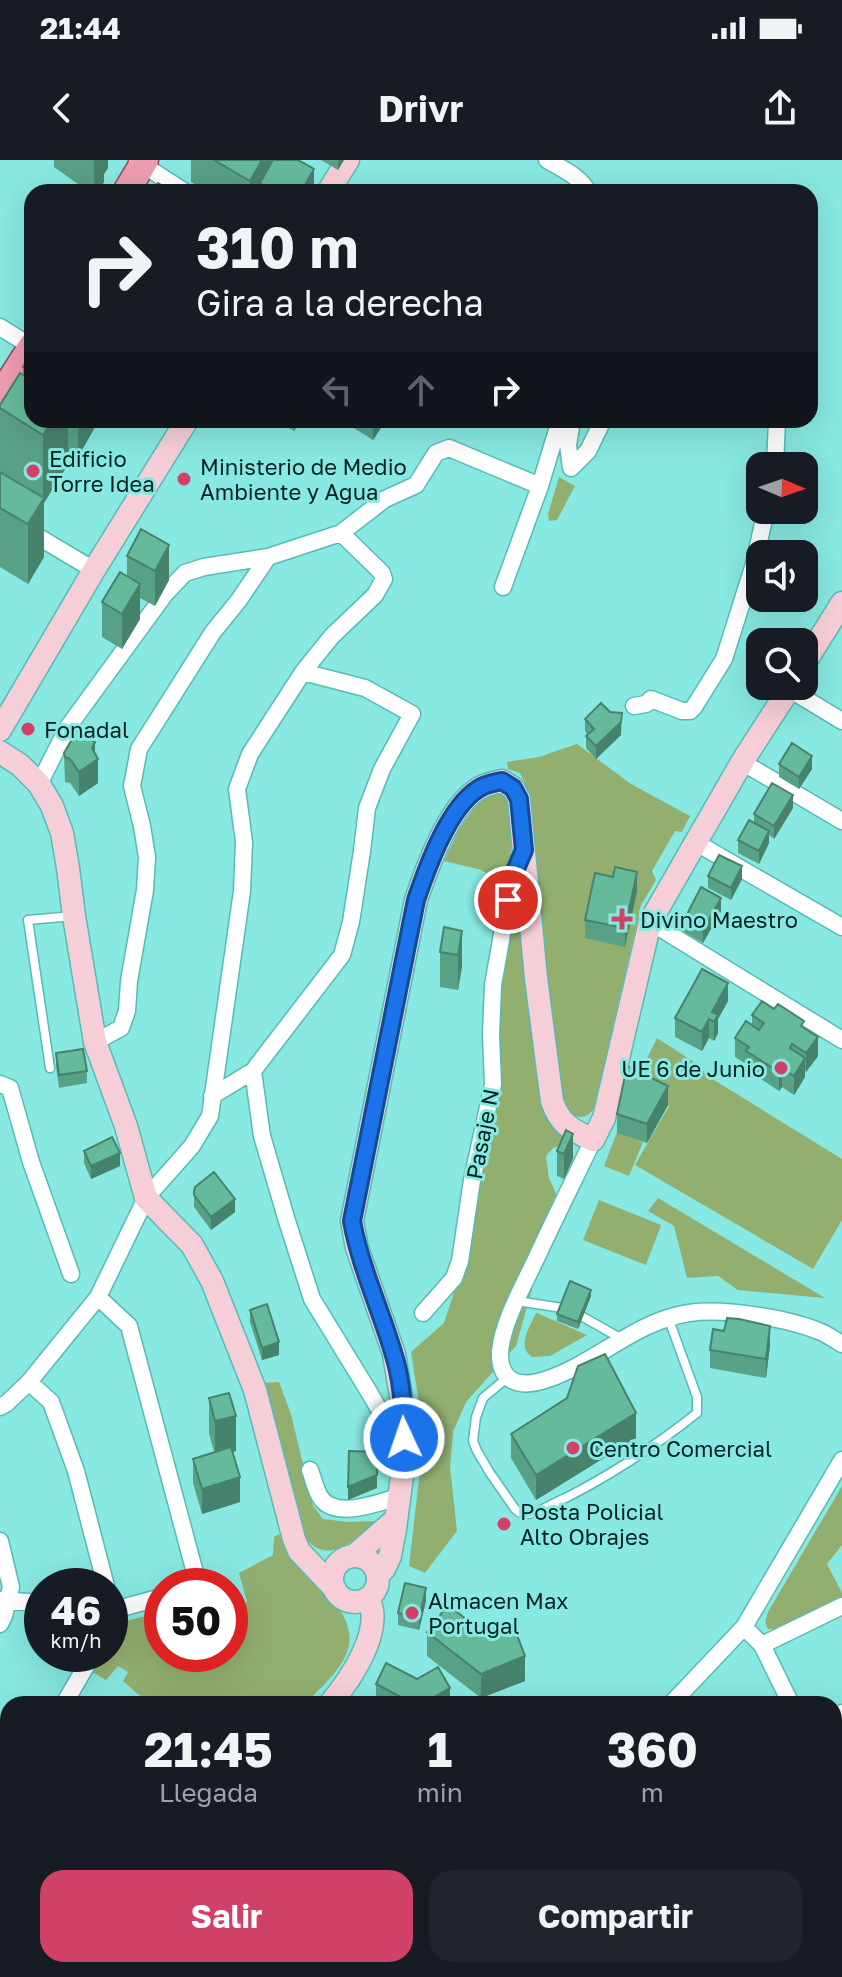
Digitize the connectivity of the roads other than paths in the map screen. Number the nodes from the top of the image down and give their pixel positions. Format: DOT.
graph roads {
  1 [pos="348,160"];
  2 [pos="547,160"];
  3 [pos="141,162"];
  4 [pos="130,184"];
  5 [pos="173,184"];
  6 [pos="333,184"];
  7 [pos="584,184"];
  8 [pos="0,327"];
  9 [pos="24,342"];
  10 [pos="24,359"];
  11 [pos="0,396"];
  12 [pos="182,428"];
  13 [pos="558,428"];
  14 [pos="571,428"];
  15 [pos="599,428"];
  16 [pos="777,428"];
  17 [pos="776,452"];
  18 [pos="540,486"];
  19 [pos="0,514"];
  20 [pos="763,524"];
  21 [pos="345,530"];
  22 [pos="268,557"];
  23 [pos="94,570"];
  24 [pos="503,587"];
  25 [pos="841,607"];
  26 [pos="818,642"];
  27 [pos="303,672"];
  28 [pos="782,700"];
  29 [pos="809,700"];
  30 [pos="634,706"];
  31 [pos="842,721"];
  32 [pos="0,730"];
  33 [pos="0,752"];
  34 [pos="742,762"];
  35 [pos="39,784"];
  36 [pos="842,821"];
  37 [pos="695,842"];
  38 [pos="524,850"];
  39 [pos="74,916"];
  40 [pos="650,922"];
  41 [pos="842,927"];
  42 [pos="842,1040"];
  43 [pos="95,1042"];
  44 [pos="50,1068"];
  45 [pos="253,1071"];
  46 [pos="0,1084"];
  47 [pos="212,1096"];
  48 [pos="593,1140"];
  49 [pos="146,1198"];
  50 [pos="71,1274"];
  51 [pos="98,1297"];
  52 [pos="516,1301"];
  53 [pos="562,1308"];
  54 [pos="423,1313"];
  55 [pos="583,1317"];
  56 [pos="668,1317"];
  57 [pos="622,1339"];
  58 [pos="842,1344"];
  59 [pos="508,1377"];
  60 [pos="29,1382"];
  61 [pos="0,1407"];
  62 [pos="842,1460"];
  63 [pos="404,1461"];
  64 [pos="310,1470"];
  65 [pos="398,1497"];
  66 [pos="395,1520"];
  67 [pos="294,1539"];
  68 [pos="0,1541"];
  69 [pos="348,1558"];
  70 [pos="101,1568"];
  71 [pos="194,1568"];
  72 [pos="378,1573"];
  73 [pos="350,1596"];
  74 [pos="3,1600"];
  75 [pos="24,1602"];
  76 [pos="842,1606"];
  77 [pos="0,1624"];
  78 [pos="744,1627"];
  79 [pos="762,1645"];
  80 [pos="83,1672"];
  81 [pos="69,1696"];
  82 [pos="336,1696"];
  83 [pos="679,1696"];
  84 [pos="787,1696"];
  1 -- 6 [label="main road"];
  2 -- 7 [label="street"];
  3 -- 4 [label="main road"];
  3 -- 5 [label="street"];
  8 -- 9 [label="street"];
  10 -- 11 [label="main road"];
  12 -- 23 [label="main road"];
  13 -- 18 [label="street"];
  14 -- 15 [label="street"];
  16 -- 17 [label="street"];
  18 -- 21 [label="street"];
  18 -- 24 [label="street"];
  19 -- 23 [label="street"];
  20 -- 30 [label="street"];
  21 -- 22 [label="street"];
  21 -- 27 [label="street"];
  22 -- 35 [label="street"];
  22 -- 43 [label="street"];
  23 -- 32 [label="main road"];
  25 -- 26 [label="main road"];
  27 -- 45 [label="street"];
  27 -- 47 [label="street"];
  28 -- 34 [label="main road"];
  29 -- 31 [label="street"];
  33 -- 35 [label="main road"];
  34 -- 36 [label="street"];
  34 -- 37 [label="main road"];
  35 -- 39 [label="main road"];
  37 -- 40 [label="main road"];
  37 -- 41 [label="street"];
  38 -- 48 [label="main road"];
  38 -- 54 [label="street, Pasaje N"];
  38 -- 63 [label="main road"];
  39 -- 43 [label="main road"];
  39 -- 44 [label="lane"];
  40 -- 42 [label="street"];
  40 -- 48 [label="main road"];
  43 -- 49 [label="main road"];
  45 -- 47 [label="street"];
  45 -- 63 [label="street"];
  46 -- 50 [label="street"];
  47 -- 49 [label="street"];
  48 -- 52 [label="street"];
  49 -- 51 [label="street"];
  49 -- 67 [label="main road"];
  51 -- 60 [label="street"];
  51 -- 71 [label="street"];
  52 -- 53 [label="lane"];
  52 -- 59 [label="street"];
  55 -- 57 [label="lane"];
  56 -- 57 [label="street"];
  56 -- 58 [label="street"];
  56 -- 59 [label="lane"];
  57 -- 59 [label="street"];
  60 -- 61 [label="street"];
  60 -- 70 [label="street"];
  62 -- 78 [label="street"];
  63 -- 65 [label="main road"];
  64 -- 65 [label="street"];
  65 -- 66 [label="main road"];
  66 -- 69 [label="main road"];
  66 -- 72 [label="main road"];
  67 -- 69 [label="main road"];
  67 -- 73 [label="main road"];
  68 -- 74 [label="street"];
  69 -- 72 [label="main road"];
  69 -- 73 [label="main road"];
  72 -- 73 [label="main road"];
  73 -- 82 [label="main road"];
  74 -- 75 [label="street"];
  74 -- 77 [label="street"];
  76 -- 79 [label="street"];
  78 -- 79 [label="street"];
  78 -- 83 [label="street"];
  79 -- 84 [label="street"];
  80 -- 81 [label="street"];
}
